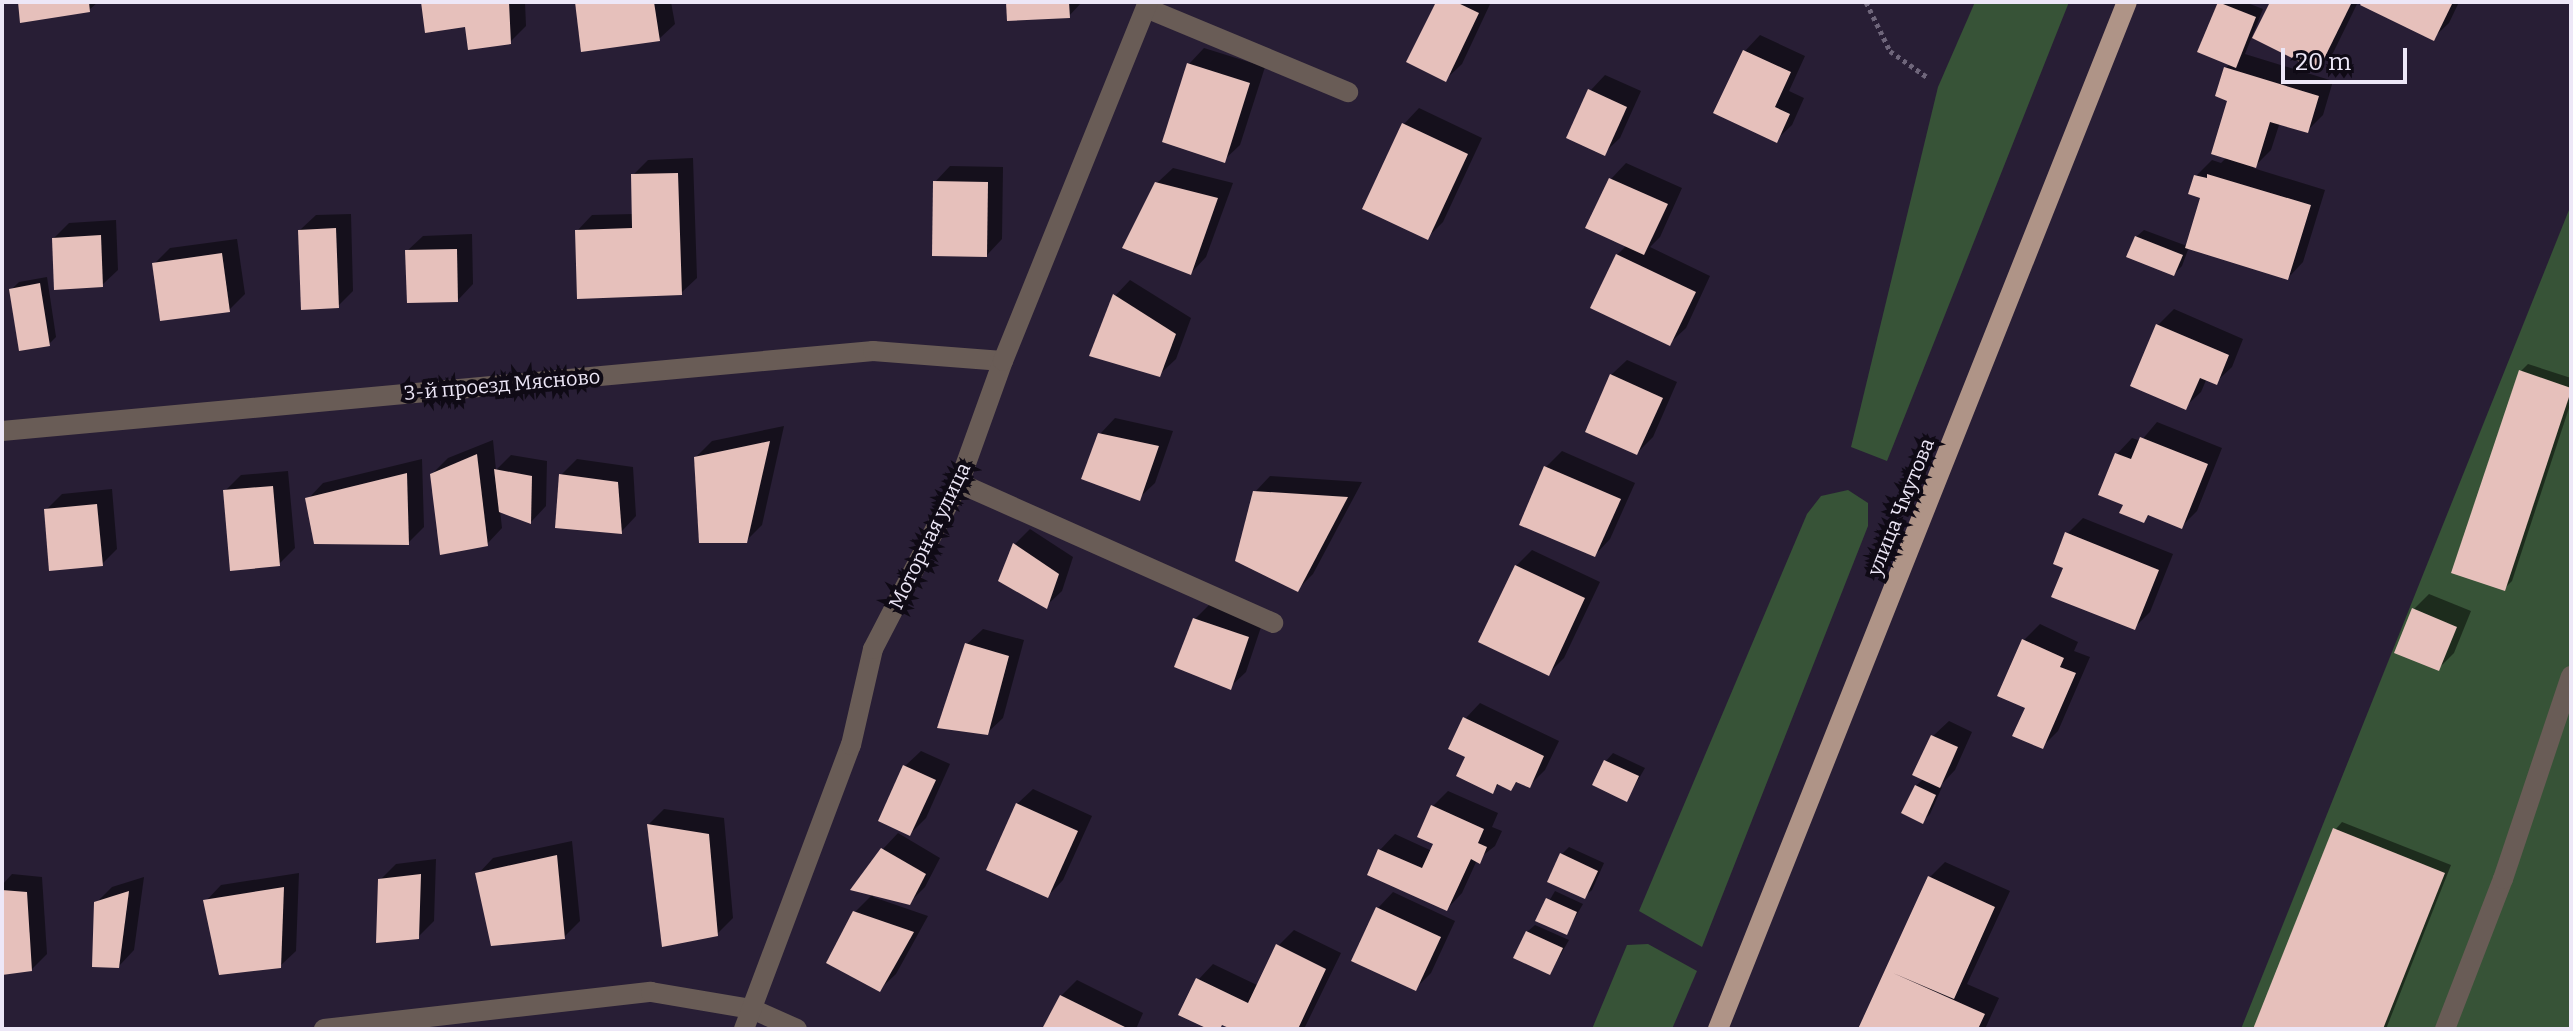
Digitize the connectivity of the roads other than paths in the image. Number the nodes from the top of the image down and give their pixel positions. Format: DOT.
graph roads {
  1 [pos="2127,2"];
  2 [pos="1147,5"];
  3 [pos="1348,92"];
  4 [pos="1003,361"];
  5 [pos="2,431"];
  6 [pos="959,483"];
  7 [pos="1273,623"];
  8 [pos="2571,676"];
  9 [pos="752,1009"];
  10 [pos="324,1029"];
  11 [pos="744,1029"];
  12 [pos="797,1029"];
  13 [pos="1718,1029"];
  14 [pos="2445,1029"];
  1 -- 13 [label="main road, улица Чмутова"];
  2 -- 3 [label="street"];
  2 -- 4 [label="street, Моторная улица"];
  4 -- 5 [label="street, 3-й проезд Мясново"];
  4 -- 6 [label="street, Моторная улица"];
  6 -- 7 [label="street"];
  6 -- 9 [label="street, Моторная улица"];
  8 -- 14 [label="street"];
  9 -- 10 [label="street"];
  9 -- 11 [label="street, Моторная улица"];
  9 -- 12 [label="street"];
}
